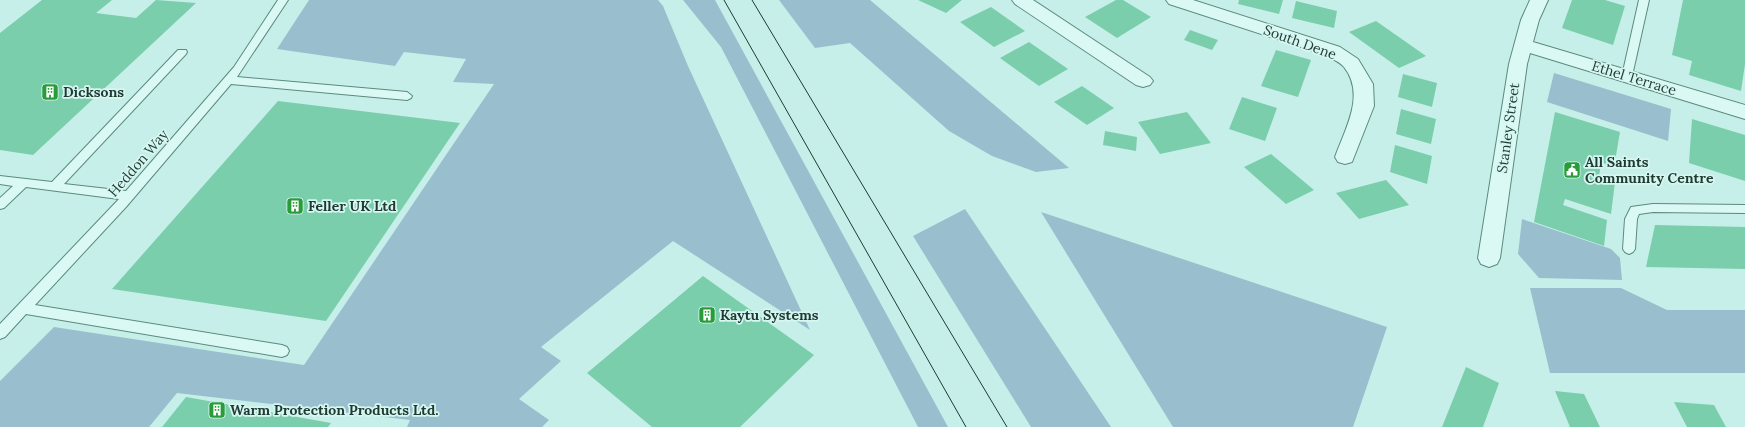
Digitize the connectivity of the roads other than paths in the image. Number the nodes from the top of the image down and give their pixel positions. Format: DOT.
graph roads {
  1 [pos="283,0"];
  2 [pos="1021,0"];
  3 [pos="1175,0"];
  4 [pos="1539,0"];
  5 [pos="1644,0"];
  6 [pos="1523,45"];
  7 [pos="182,52"];
  8 [pos="1627,76"];
  9 [pos="229,80"];
  10 [pos="1143,81"];
  11 [pos="407,96"];
  12 [pos="1745,112"];
  13 [pos="1345,157"];
  14 [pos="0,180"];
  15 [pos="23,183"];
  16 [pos="54,187"];
  17 [pos="130,196"];
  18 [pos="0,205"];
  19 [pos="1745,210"];
  20 [pos="1629,249"];
  21 [pos="1489,258"];
  22 [pos="23,308"];
  23 [pos="0,333"];
  24 [pos="282,351"];
  1 -- 9 [label="lane, Heddon Way"];
  2 -- 10 [label="street"];
  3 -- 13 [label="street, South Dene"];
  4 -- 6 [label="street, Stanley Street"];
  5 -- 8 [label="lane"];
  6 -- 8 [label="street, Ethel Terrace"];
  6 -- 21 [label="street, Stanley Street"];
  7 -- 16 [label="lane"];
  8 -- 12 [label="street, Ethel Terrace"];
  9 -- 11 [label="lane"];
  9 -- 17 [label="lane, Heddon Way"];
  14 -- 15 [label="lane"];
  15 -- 16 [label="lane"];
  15 -- 18 [label="lane"];
  16 -- 17 [label="lane"];
  17 -- 22 [label="lane, Heddon Way"];
  19 -- 20 [label="lane"];
  22 -- 23 [label="lane, Heddon Way"];
  22 -- 24 [label="lane"];
}
